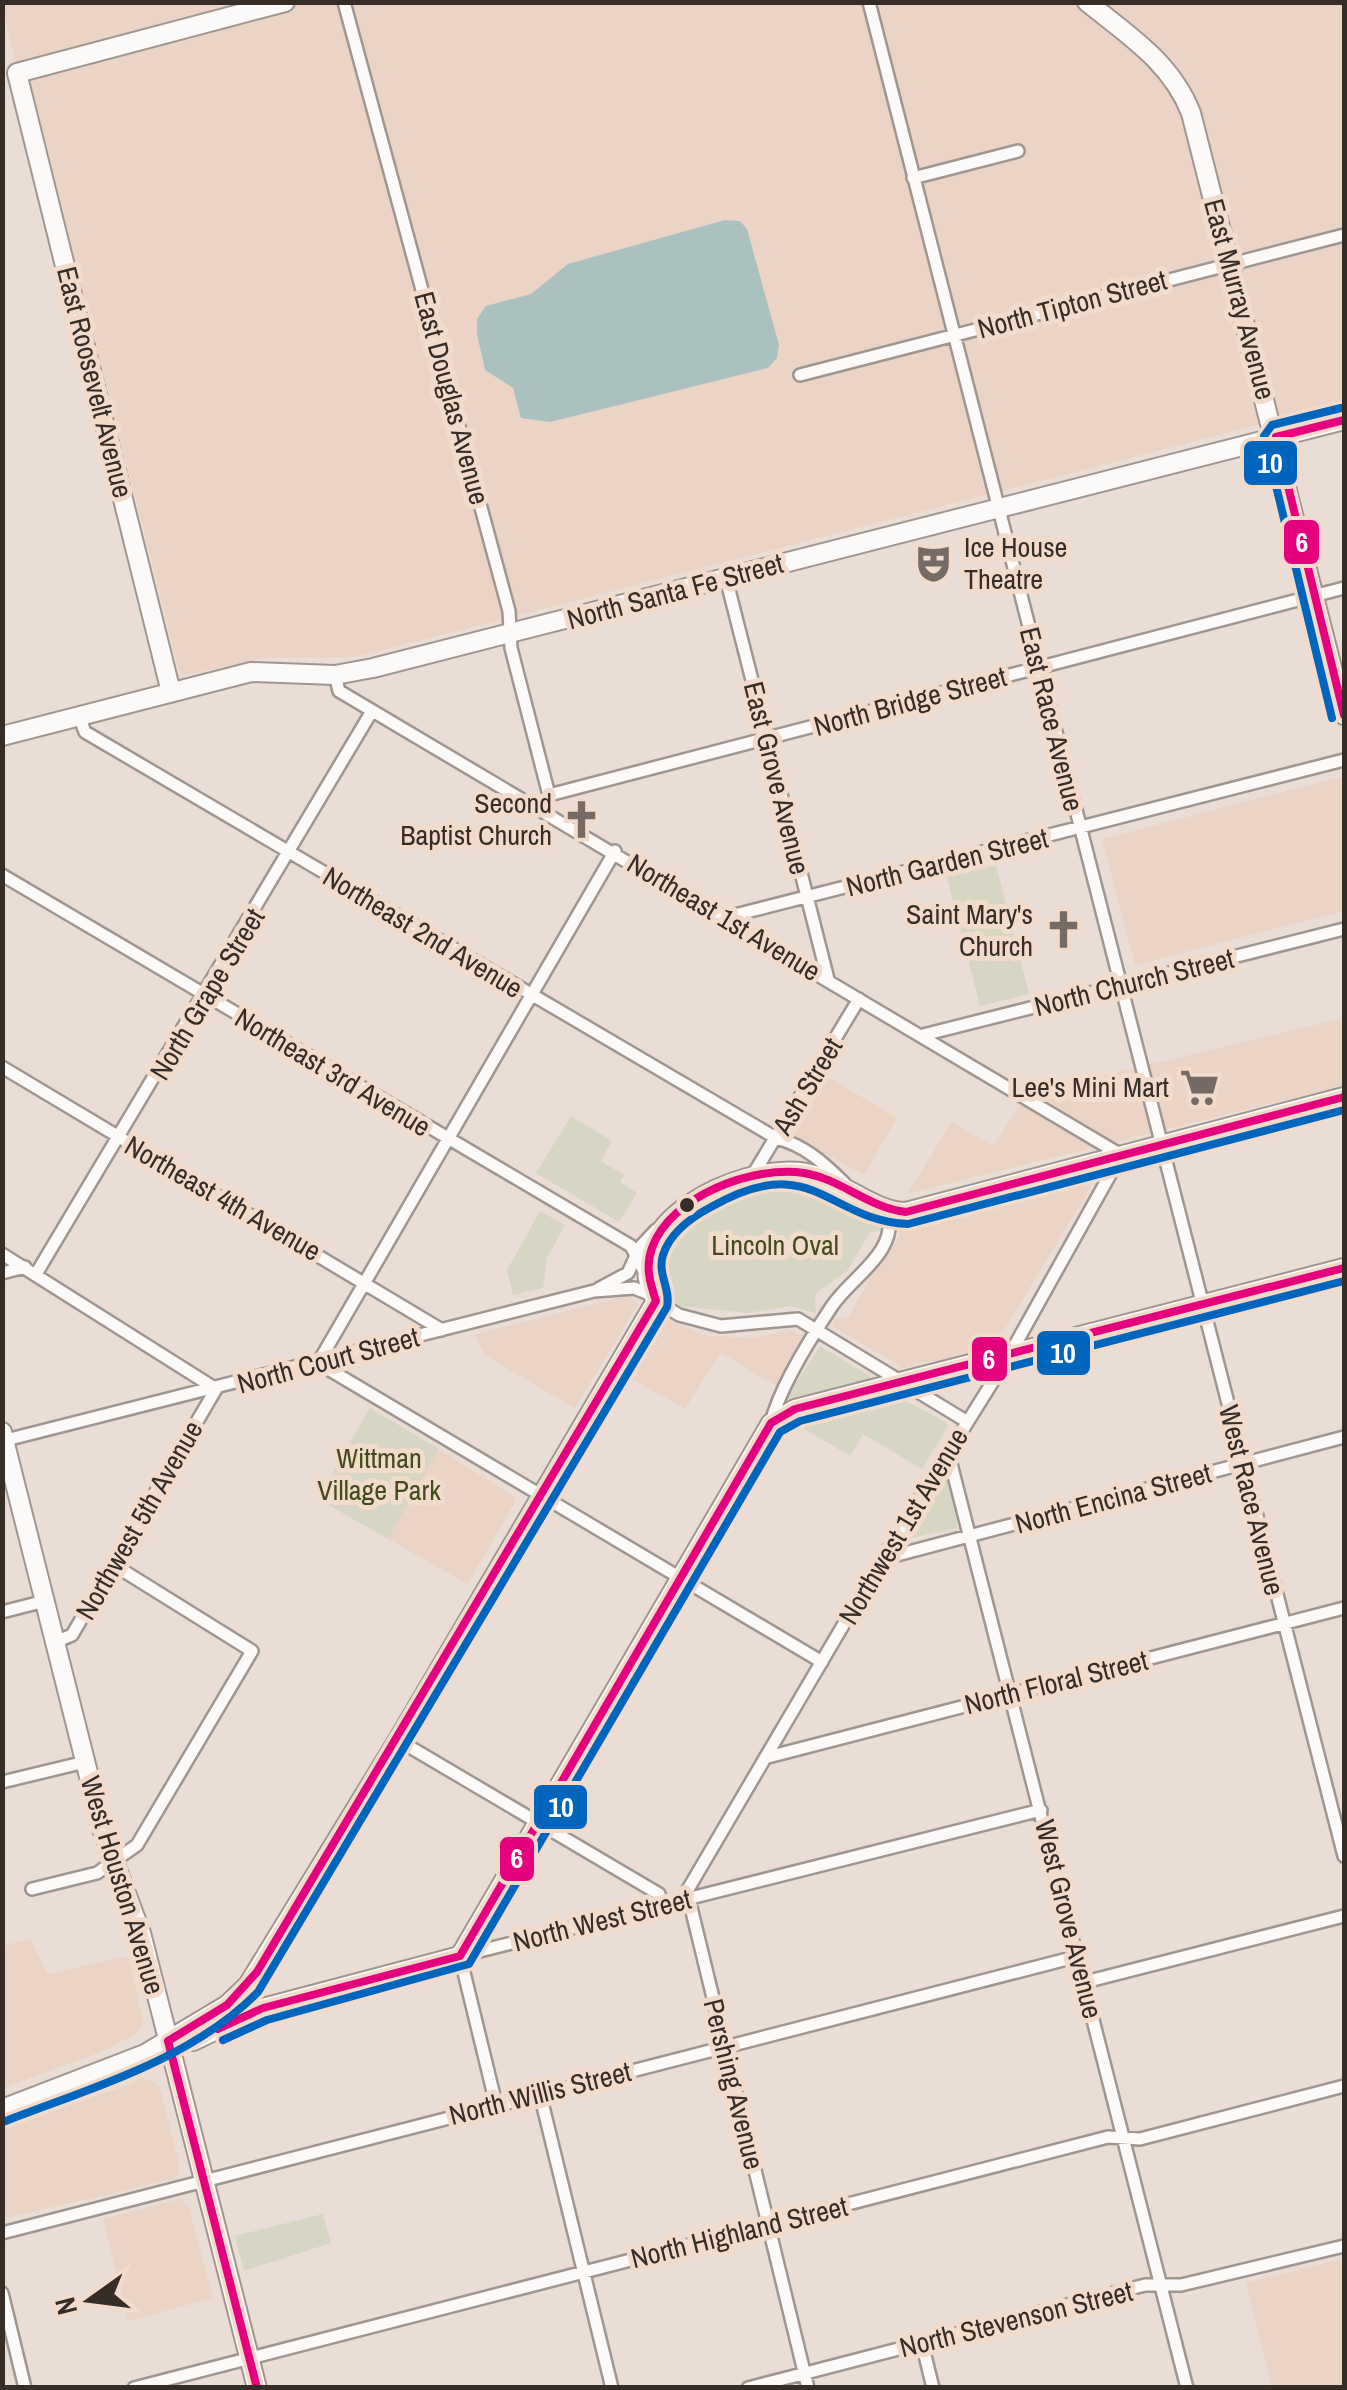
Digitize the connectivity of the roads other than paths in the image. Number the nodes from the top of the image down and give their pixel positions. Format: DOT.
graph roads {
  1 [pos="285,2"];
  2 [pos="344,2"];
  3 [pos="869,2"];
  4 [pos="1086,2"];
  5 [pos="10,73"];
  6 [pos="1018,150"];
  7 [pos="914,178"];
  8 [pos="1344,235"];
  9 [pos="1229,264"];
  10 [pos="956,334"];
  11 [pos="800,374"];
  12 [pos="1344,420"];
  13 [pos="1276,437"];
  14 [pos="997,506"];
  15 [pos="726,578"];
  16 [pos="1344,588"];
  17 [pos="1314,596"];
  18 [pos="511,634"];
  19 [pos="1039,666"];
  20 [pos="335,676"];
  21 [pos="171,692"];
  22 [pos="372,711"];
  23 [pos="1344,715"];
  24 [pos="79,716"];
  25 [pos="2,736"];
  26 [pos="766,739"];
  27 [pos="1344,760"];
  28 [pos="549,795"];
  29 [pos="544,809"];
  30 [pos="1080,828"];
  31 [pos="615,851"];
  32 [pos="290,854"];
  33 [pos="2,875"];
  34 [pos="808,897"];
  35 [pos="723,918"];
  36 [pos="1344,930"];
  37 [pos="828,979"];
  38 [pos="1120,986"];
  39 [pos="206,995"];
  40 [pos="532,996"];
  41 [pos="859,999"];
  42 [pos="923,1035"];
  43 [pos="2,1067"];
  44 [pos="1344,1098"];
  45 [pos="121,1138"];
  46 [pos="776,1138"];
  47 [pos="444,1139"];
  48 [pos="1161,1144"];
  49 [pos="1121,1155"];
  50 [pos="754,1173"];
  51 [pos="846,1185"];
  52 [pos="888,1210"];
  53 [pos="676,1216"];
  54 [pos="644,1241"];
  55 [pos="631,1246"];
  56 [pos="2,1254"];
  57 [pos="636,1260"];
  58 [pos="1344,1268"];
  59 [pos="31,1271"];
  60 [pos="2,1272"];
  61 [pos="366,1282"];
  62 [pos="594,1291"];
  63 [pos="652,1292"];
  64 [pos="1202,1305"];
  65 [pos="442,1330"];
  66 [pos="820,1330"];
  67 [pos="1010,1354"];
  68 [pos="318,1362"];
  69 [pos="904,1382"];
  70 [pos="216,1389"];
  71 [pos="966,1421"];
  72 [pos="772,1423"];
  73 [pos="1344,1437"];
  74 [pos="3,1438"];
  75 [pos="948,1452"];
  76 [pos="1243,1464"];
  77 [pos="538,1496"];
  78 [pos="970,1535"];
  79 [pos="882,1559"];
  80 [pos="114,1565"];
  81 [pos="678,1577"];
  82 [pos="45,1602"];
  83 [pos="1344,1608"];
  84 [pos="2,1612"];
  85 [pos="1284,1623"];
  86 [pos="55,1642"];
  87 [pos="822,1662"];
  88 [pos="1011,1693"];
  89 [pos="398,1740"];
  90 [pos="768,1757"];
  91 [pos="85,1762"];
  92 [pos="2,1782"];
  93 [pos="1041,1810"];
  94 [pos="536,1822"];
  95 [pos="1344,1856"];
  96 [pos="114,1864"];
  97 [pos="32,1890"];
  98 [pos="689,1898"];
  99 [pos="662,1904"];
  100 [pos="1344,1916"];
  101 [pos="460,1956"];
  102 [pos="1078,1956"];
  103 [pos="1085,1982"];
  104 [pos="248,1985"];
  105 [pos="263,2008"];
  106 [pos="168,2041"];
  107 [pos="726,2046"];
  108 [pos="1344,2086"];
  109 [pos="540,2094"];
  110 [pos="496,2104"];
  111 [pos="2,2108"];
  112 [pos="1125,2138"];
  113 [pos="204,2181"];
  114 [pos="768,2224"];
  115 [pos="2,2232"];
  116 [pos="1344,2246"];
  117 [pos="584,2271"];
  118 [pos="1164,2287"];
  119 [pos="2,2293"];
  120 [pos="922,2343"];
  121 [pos="250,2358"];
  122 [pos="804,2373"];
  123 [pos="25,2388"];
  124 [pos="134,2388"];
  125 [pos="257,2388"];
  126 [pos="612,2388"];
  127 [pos="748,2388"];
  128 [pos="808,2388"];
  129 [pos="933,2388"];
  130 [pos="1187,2388"];
  1 -- 5 [label="main road"];
  2 -- 18 [label="street, East Douglas Avenue"];
  3 -- 7 [label="street, East Race Avenue"];
  4 -- 9 [label="main road, East Murray Avenue"];
  5 -- 21 [label="main road, East Roosevelt Avenue"];
  6 -- 7 [label="street"];
  7 -- 10 [label="street, East Race Avenue"];
  8 -- 9 [label="street, North Tipton Street"];
  9 -- 10 [label="street, North Tipton Street"];
  9 -- 13 [label="main road, East Murray Avenue"];
  10 -- 11 [label="street, North Tipton Street"];
  10 -- 14 [label="street, East Race Avenue"];
  12 -- 13 [label="main road, North Santa Fe Street"];
  13 -- 14 [label="main road, North Santa Fe Street"];
  13 -- 17 [label="main road, East Murray Avenue"];
  14 -- 15 [label="main road, North Santa Fe Street"];
  14 -- 19 [label="street, East Race Avenue"];
  15 -- 18 [label="main road, North Santa Fe Street"];
  15 -- 26 [label="street, East Grove Avenue"];
  16 -- 17 [label="street, North Bridge Street"];
  17 -- 19 [label="street, North Bridge Street"];
  17 -- 23 [label="main road, East Murray Avenue"];
  18 -- 20 [label="main road, North Santa Fe Street"];
  18 -- 28 [label="street, East Douglas Avenue"];
  19 -- 26 [label="street, North Bridge Street"];
  19 -- 30 [label="street, East Race Avenue"];
  20 -- 21 [label="main road, North Santa Fe Street"];
  20 -- 22 [label="street, Northeast 1st Avenue"];
  21 -- 24 [label="main road, North Santa Fe Street"];
  22 -- 29 [label="street, Northeast 1st Avenue"];
  22 -- 32 [label="street, North Grape Street"];
  24 -- 25 [label="main road, North Santa Fe Street"];
  24 -- 32 [label="street, Northeast 2nd Avenue"];
  26 -- 28 [label="street, North Bridge Street"];
  26 -- 34 [label="street, East Grove Avenue"];
  27 -- 30 [label="street, North Garden Street"];
  28 -- 29 [label="street"];
  29 -- 31 [label="street, Northeast 1st Avenue"];
  30 -- 34 [label="street, North Garden Street"];
  30 -- 38 [label="street, East Race Avenue"];
  31 -- 35 [label="street, Northeast 1st Avenue"];
  31 -- 40 [label="street"];
  32 -- 39 [label="street, North Grape Street"];
  32 -- 40 [label="street, Northeast 2nd Avenue"];
  33 -- 39 [label="street, Northeast 3rd Avenue"];
  34 -- 35 [label="street, North Garden Street"];
  34 -- 37 [label="street, East Grove Avenue"];
  35 -- 37 [label="street, Northeast 1st Avenue"];
  36 -- 38 [label="street, North Church Street"];
  37 -- 41 [label="street, Northeast 1st Avenue"];
  38 -- 42 [label="street, North Church Street"];
  38 -- 48 [label="street, East Race Avenue"];
  39 -- 45 [label="street, North Grape Street"];
  39 -- 47 [label="street, Northeast 3rd Avenue"];
  40 -- 46 [label="street, Northeast 2nd Avenue"];
  40 -- 47 [label="street"];
  41 -- 42 [label="street, Northeast 1st Avenue"];
  41 -- 46 [label="street, Ash Street"];
  42 -- 49 [label="street, Northeast 1st Avenue"];
  43 -- 45 [label="street, Northeast 4th Avenue"];
  44 -- 48 [label="main road"];
  45 -- 59 [label="street, North Grape Street"];
  45 -- 61 [label="street, Northeast 4th Avenue"];
  46 -- 50 [label="street, Ash Street"];
  46 -- 51 [label="street, Northeast 2nd Avenue"];
  47 -- 55 [label="street, Northeast 3rd Avenue"];
  47 -- 61 [label="street"];
  48 -- 49 [label="main road"];
  48 -- 64 [label="street, West Race Avenue"];
  49 -- 52 [label="main road"];
  49 -- 67 [label="street, Northwest 1st Avenue"];
  50 -- 51 [label="main road"];
  50 -- 53 [label="main road"];
  51 -- 52 [label="main road"];
  52 -- 66 [label="street"];
  53 -- 54 [label="street"];
  53 -- 63 [label="main road"];
  54 -- 55 [label="street"];
  54 -- 57 [label="street"];
  55 -- 57 [label="street"];
  56 -- 59 [label="street"];
  57 -- 62 [label="street"];
  57 -- 63 [label="street"];
  58 -- 64 [label="main road"];
  59 -- 60 [label="street"];
  59 -- 70 [label="street"];
  61 -- 65 [label="street, Northeast 4th Avenue"];
  61 -- 68 [label="street"];
  62 -- 63 [label="street, North Court Street"];
  62 -- 65 [label="street, North Court Street"];
  63 -- 66 [label="street"];
  63 -- 77 [label="main road"];
  64 -- 67 [label="main road"];
  64 -- 76 [label="street, West Race Avenue"];
  65 -- 68 [label="street, North Court Street"];
  66 -- 69 [label="street"];
  66 -- 72 [label="street"];
  67 -- 69 [label="main road"];
  67 -- 71 [label="street, Northwest 1st Avenue"];
  68 -- 70 [label="street, North Court Street"];
  68 -- 77 [label="street"];
  69 -- 71 [label="street"];
  69 -- 72 [label="main road"];
  70 -- 74 [label="street, North Court Street"];
  70 -- 80 [label="street, Northwest 5th Avenue"];
  71 -- 75 [label="street, Northwest 1st Avenue"];
  72 -- 81 [label="main road"];
  73 -- 76 [label="street, North Encina Street"];
  74 -- 82 [label="main road, West Houston Avenue"];
  75 -- 78 [label="street, West Grove Avenue"];
  75 -- 79 [label="street, Northwest 1st Avenue"];
  76 -- 78 [label="street, North Encina Street"];
  76 -- 85 [label="street, West Race Avenue"];
  77 -- 81 [label="street"];
  77 -- 89 [label="main road"];
  78 -- 79 [label="street, North Encina Street"];
  78 -- 88 [label="street, West Grove Avenue"];
  79 -- 87 [label="street, Northwest 1st Avenue"];
  80 -- 86 [label="street, Northwest 5th Avenue"];
  80 -- 96 [label="street"];
  81 -- 87 [label="street"];
  81 -- 94 [label="main road"];
  82 -- 84 [label="street"];
  82 -- 86 [label="main road, West Houston Avenue"];
  83 -- 85 [label="street, North Floral Street"];
  85 -- 88 [label="street, North Floral Street"];
  85 -- 95 [label="street, West Race Avenue"];
  86 -- 91 [label="main road, West Houston Avenue"];
  87 -- 90 [label="street, Northwest 1st Avenue"];
  88 -- 90 [label="street, North Floral Street"];
  88 -- 93 [label="street, West Grove Avenue"];
  89 -- 94 [label="street"];
  89 -- 104 [label="main road"];
  90 -- 98 [label="street, Northwest 1st Avenue"];
  91 -- 92 [label="street"];
  91 -- 96 [label="main road, West Houston Avenue"];
  93 -- 98 [label="street, North West Street"];
  93 -- 102 [label="street, West Grove Avenue"];
  94 -- 99 [label="street"];
  94 -- 101 [label="main road"];
  96 -- 97 [label="street"];
  96 -- 106 [label="main road, West Houston Avenue"];
  98 -- 99 [label="street, North West Street"];
  98 -- 107 [label="street, Pershing Avenue"];
  99 -- 101 [label="street, North West Street"];
  100 -- 103 [label="street"];
  101 -- 105 [label="main road, North West Street"];
  101 -- 110 [label="street"];
  102 -- 103 [label="street, West Grove Avenue"];
  102 -- 107 [label="street, North Willis Street"];
  103 -- 112 [label="street, West Grove Avenue"];
  104 -- 105 [label="main road"];
  104 -- 106 [label="main road"];
  105 -- 106 [label="main road, North West Street"];
  106 -- 111 [label="main road"];
  106 -- 113 [label="main road, West Houston Avenue"];
  107 -- 109 [label="street, North Willis Street"];
  107 -- 114 [label="street, Pershing Avenue"];
  108 -- 112 [label="street, North Highland Street"];
  109 -- 110 [label="street, North Willis Street"];
  109 -- 117 [label="street"];
  110 -- 113 [label="street, North Willis Street"];
  112 -- 114 [label="street, North Highland Street"];
  112 -- 118 [label="street, West Grove Avenue"];
  113 -- 115 [label="street, North Willis Street"];
  113 -- 121 [label="main road, West Houston Avenue"];
  114 -- 117 [label="street, North Highland Street"];
  114 -- 122 [label="street, Pershing Avenue"];
  116 -- 118 [label="street, North Stevenson Street"];
  117 -- 121 [label="street, North Highland Street"];
  117 -- 126 [label="street"];
  118 -- 120 [label="street, North Stevenson Street"];
  118 -- 130 [label="street, West Grove Avenue"];
  119 -- 123 [label="street"];
  120 -- 122 [label="street, North Stevenson Street"];
  120 -- 129 [label="street"];
  121 -- 124 [label="street, North Highland Street"];
  121 -- 125 [label="main road, West Houston Avenue"];
  122 -- 127 [label="street, North Stevenson Street"];
  122 -- 128 [label="street, Pershing Avenue"];
}
